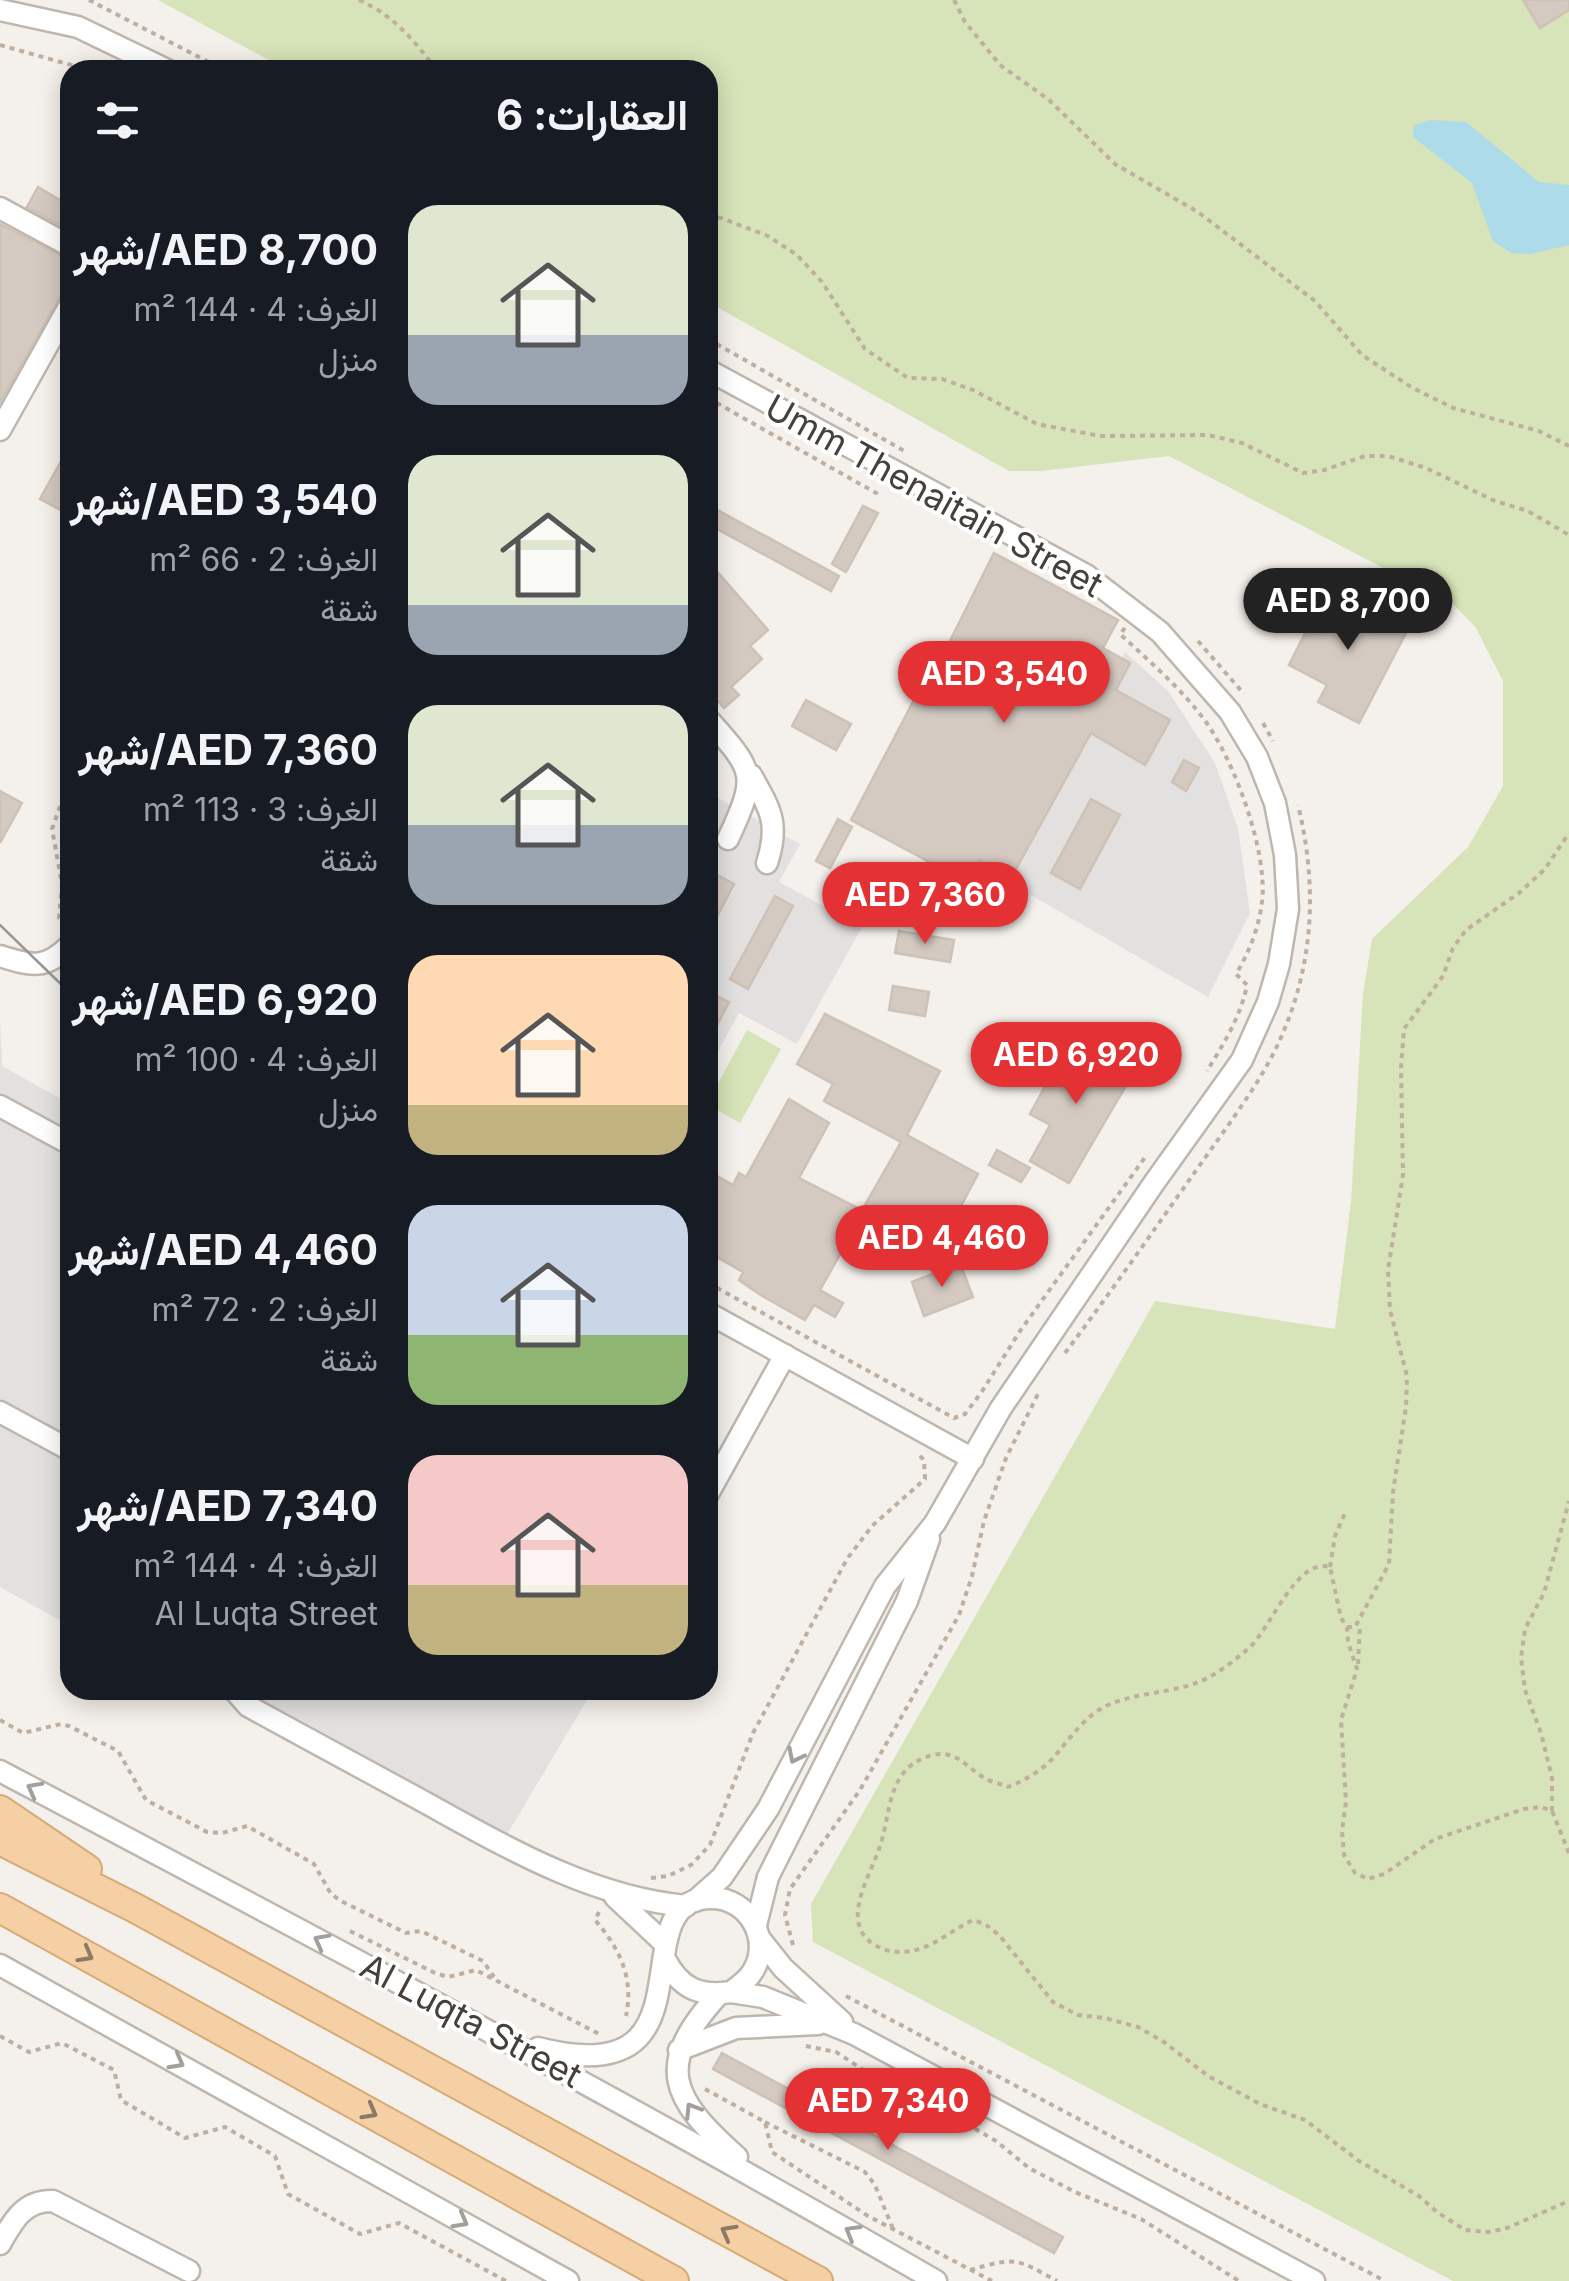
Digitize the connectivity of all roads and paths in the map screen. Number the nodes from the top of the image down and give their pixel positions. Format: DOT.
graph roads {
  1 [pos="2,0"];
  2 [pos="89,0"];
  3 [pos="360,0"];
  4 [pos="954,0"];
  5 [pos="0,10"];
  6 [pos="24,12"];
  7 [pos="0,45"];
  8 [pos="147,60"];
  9 [pos="205,60"];
  10 [pos="429,60"];
  11 [pos="60,62"];
  12 [pos="0,208"];
  13 [pos="718,218"];
  14 [pos="60,241"];
  15 [pos="60,323"];
  16 [pos="718,375"];
  17 [pos="0,430"];
  18 [pos="1569,446"];
  19 [pos="1569,535"];
  20 [pos="1136,614"];
  21 [pos="718,730"];
  22 [pos="750,775"];
  23 [pos="60,806"];
  24 [pos="1569,833"];
  25 [pos="728,840"];
  26 [pos="767,863"];
  27 [pos="60,873"];
  28 [pos="60,955"];
  29 [pos="0,956"];
  30 [pos="1206,1073"];
  31 [pos="0,1106"];
  32 [pos="60,1139"];
  33 [pos="1148,1153"];
  34 [pos="718,1288"];
  35 [pos="718,1318"];
  36 [pos="785,1355"];
  37 [pos="0,1412"];
  38 [pos="60,1445"];
  39 [pos="908,1448"];
  40 [pos="973,1459"];
  41 [pos="718,1476"];
  42 [pos="1569,1501"];
  43 [pos="1345,1514"];
  44 [pos="935,1523"];
  45 [pos="1330,1567"];
  46 [pos="1360,1622"];
  47 [pos="1347,1626"];
  48 [pos="864,1627"];
  49 [pos="887,1641"];
  50 [pos="845,1657"];
  51 [pos="1357,1669"];
  52 [pos="869,1677"];
  53 [pos="243,1700"];
  54 [pos="0,1720"];
  55 [pos="814,1720"];
  56 [pos="841,1731"];
  57 [pos="0,1770"];
  58 [pos="0,1810"];
  59 [pos="1552,1811"];
  60 [pos="0,1840"];
  61 [pos="1569,1853"];
  62 [pos="642,1879"];
  63 [pos="610,1893"];
  64 [pos="690,1903"];
  65 [pos="0,1908"];
  66 [pos="135,1908"];
  67 [pos="0,1926"];
  68 [pos="348,1930"];
  69 [pos="758,1932"];
  70 [pos="50,1936"];
  71 [pos="665,1951"];
  72 [pos="0,1965"];
  73 [pos="496,1981"];
  74 [pos="725,1993"];
  75 [pos="833,2024"];
  76 [pos="854,2034"];
  77 [pos="0,2036"];
  78 [pos="509,2041"];
  79 [pos="619,2044"];
  80 [pos="794,2044"];
  81 [pos="679,2050"];
  82 [pos="677,2074"];
  83 [pos="765,2122"];
  84 [pos="760,2179"];
  85 [pos="1569,2201"];
  86 [pos="893,2229"];
  87 [pos="0,2244"];
  88 [pos="970,2270"];
  89 [pos="188,2271"];
  90 [pos="817,2280"];
  91 [pos="506,2281"];
  92 [pos="568,2281"];
  93 [pos="674,2281"];
  94 [pos="936,2281"];
  95 [pos="992,2281"];
  96 [pos="1057,2281"];
  97 [pos="1239,2281"];
  98 [pos="1314,2281"];
  1 -- 6 [label="street"];
  2 -- 9 [label="path"];
  3 -- 10 [label="path"];
  4 -- 18 [label="path"];
  5 -- 6 [label="street"];
  6 -- 8 [label="street"];
  7 -- 11 [label="path"];
  12 -- 14 [label="street"];
  13 -- 19 [label="path"];
  15 -- 17 [label="street"];
  16 -- 20 [label="street, Umm Thenaitain Street"];
  20 -- 30 [label="path"];
  20 -- 40 [label="street, Umm Thenaitain Street"];
  21 -- 22 [label="street"];
  22 -- 25 [label="street"];
  22 -- 26 [label="street"];
  23 -- 27 [label="path"];
  24 -- 46 [label="path"];
  28 -- 29 [label="street"];
  31 -- 32 [label="street"];
  33 -- 34 [label="path"];
  35 -- 36 [label="street"];
  36 -- 40 [label="street"];
  36 -- 41 [label="street"];
  37 -- 38 [label="street"];
  39 -- 62 [label="path"];
  40 -- 44 [label="street, Umm Thenaitain Street"];
  42 -- 59 [label="path"];
  43 -- 45 [label="path"];
  44 -- 48 [label="street, Umm Thenaitain Street"];
  44 -- 49 [label="street, Umm Thenaitain Street"];
  45 -- 47 [label="path"];
  45 -- 85 [label="path"];
  46 -- 47 [label="path"];
  46 -- 51 [label="path"];
  47 -- 51 [label="path"];
  48 -- 49 [label="street"];
  48 -- 50 [label="street, Umm Thenaitain Street"];
  49 -- 52 [label="street, Umm Thenaitain Street"];
  50 -- 52 [label="street"];
  50 -- 55 [label="street, Umm Thenaitain Street"];
  51 -- 59 [label="path"];
  52 -- 56 [label="street, Umm Thenaitain Street"];
  53 -- 63 [label="street"];
  54 -- 73 [label="path"];
  55 -- 56 [label="street"];
  55 -- 64 [label="street, Umm Thenaitain Street, one-way"];
  56 -- 69 [label="street, Umm Thenaitain Street"];
  78 -- 57 [label="street, Al Luqta Street, one-way"];
  58 -- 66 [label="main road"];
  59 -- 61 [label="path"];
  60 -- 66 [label="main road, Al Luqta Street"];
  63 -- 64 [label="street"];
  63 -- 71 [label="street"];
  63 -- 79 [label="path"];
  64 -- 69 [label="street"];
  64 -- 71 [label="street"];
  65 -- 70 [label="main road"];
  90 -- 66 [label="main road, Al Luqta Street, one-way"];
  67 -- 70 [label="main road"];
  68 -- 73 [label="path"];
  69 -- 74 [label="street"];
  69 -- 76 [label="street"];
  70 -- 93 [label="main road, one-way"];
  71 -- 74 [label="street"];
  71 -- 79 [label="street"];
  72 -- 92 [label="street, one-way"];
  73 -- 79 [label="path"];
  74 -- 75 [label="street"];
  74 -- 81 [label="street"];
  75 -- 76 [label="street"];
  75 -- 81 [label="street"];
  76 -- 98 [label="street"];
  77 -- 91 [label="path"];
  78 -- 79 [label="street"];
  78 -- 84 [label="street, Al Luqta Street"];
  80 -- 97 [label="path"];
  81 -- 82 [label="street"];
  82 -- 83 [label="path"];
  84 -- 82 [label="street, one-way"];
  83 -- 86 [label="path"];
  83 -- 86 [label="path"];
  94 -- 84 [label="street, Al Luqta Street, one-way"];
  86 -- 88 [label="path"];
  87 -- 89 [label="street"];
  88 -- 95 [label="path"];
  88 -- 96 [label="path"];
}
